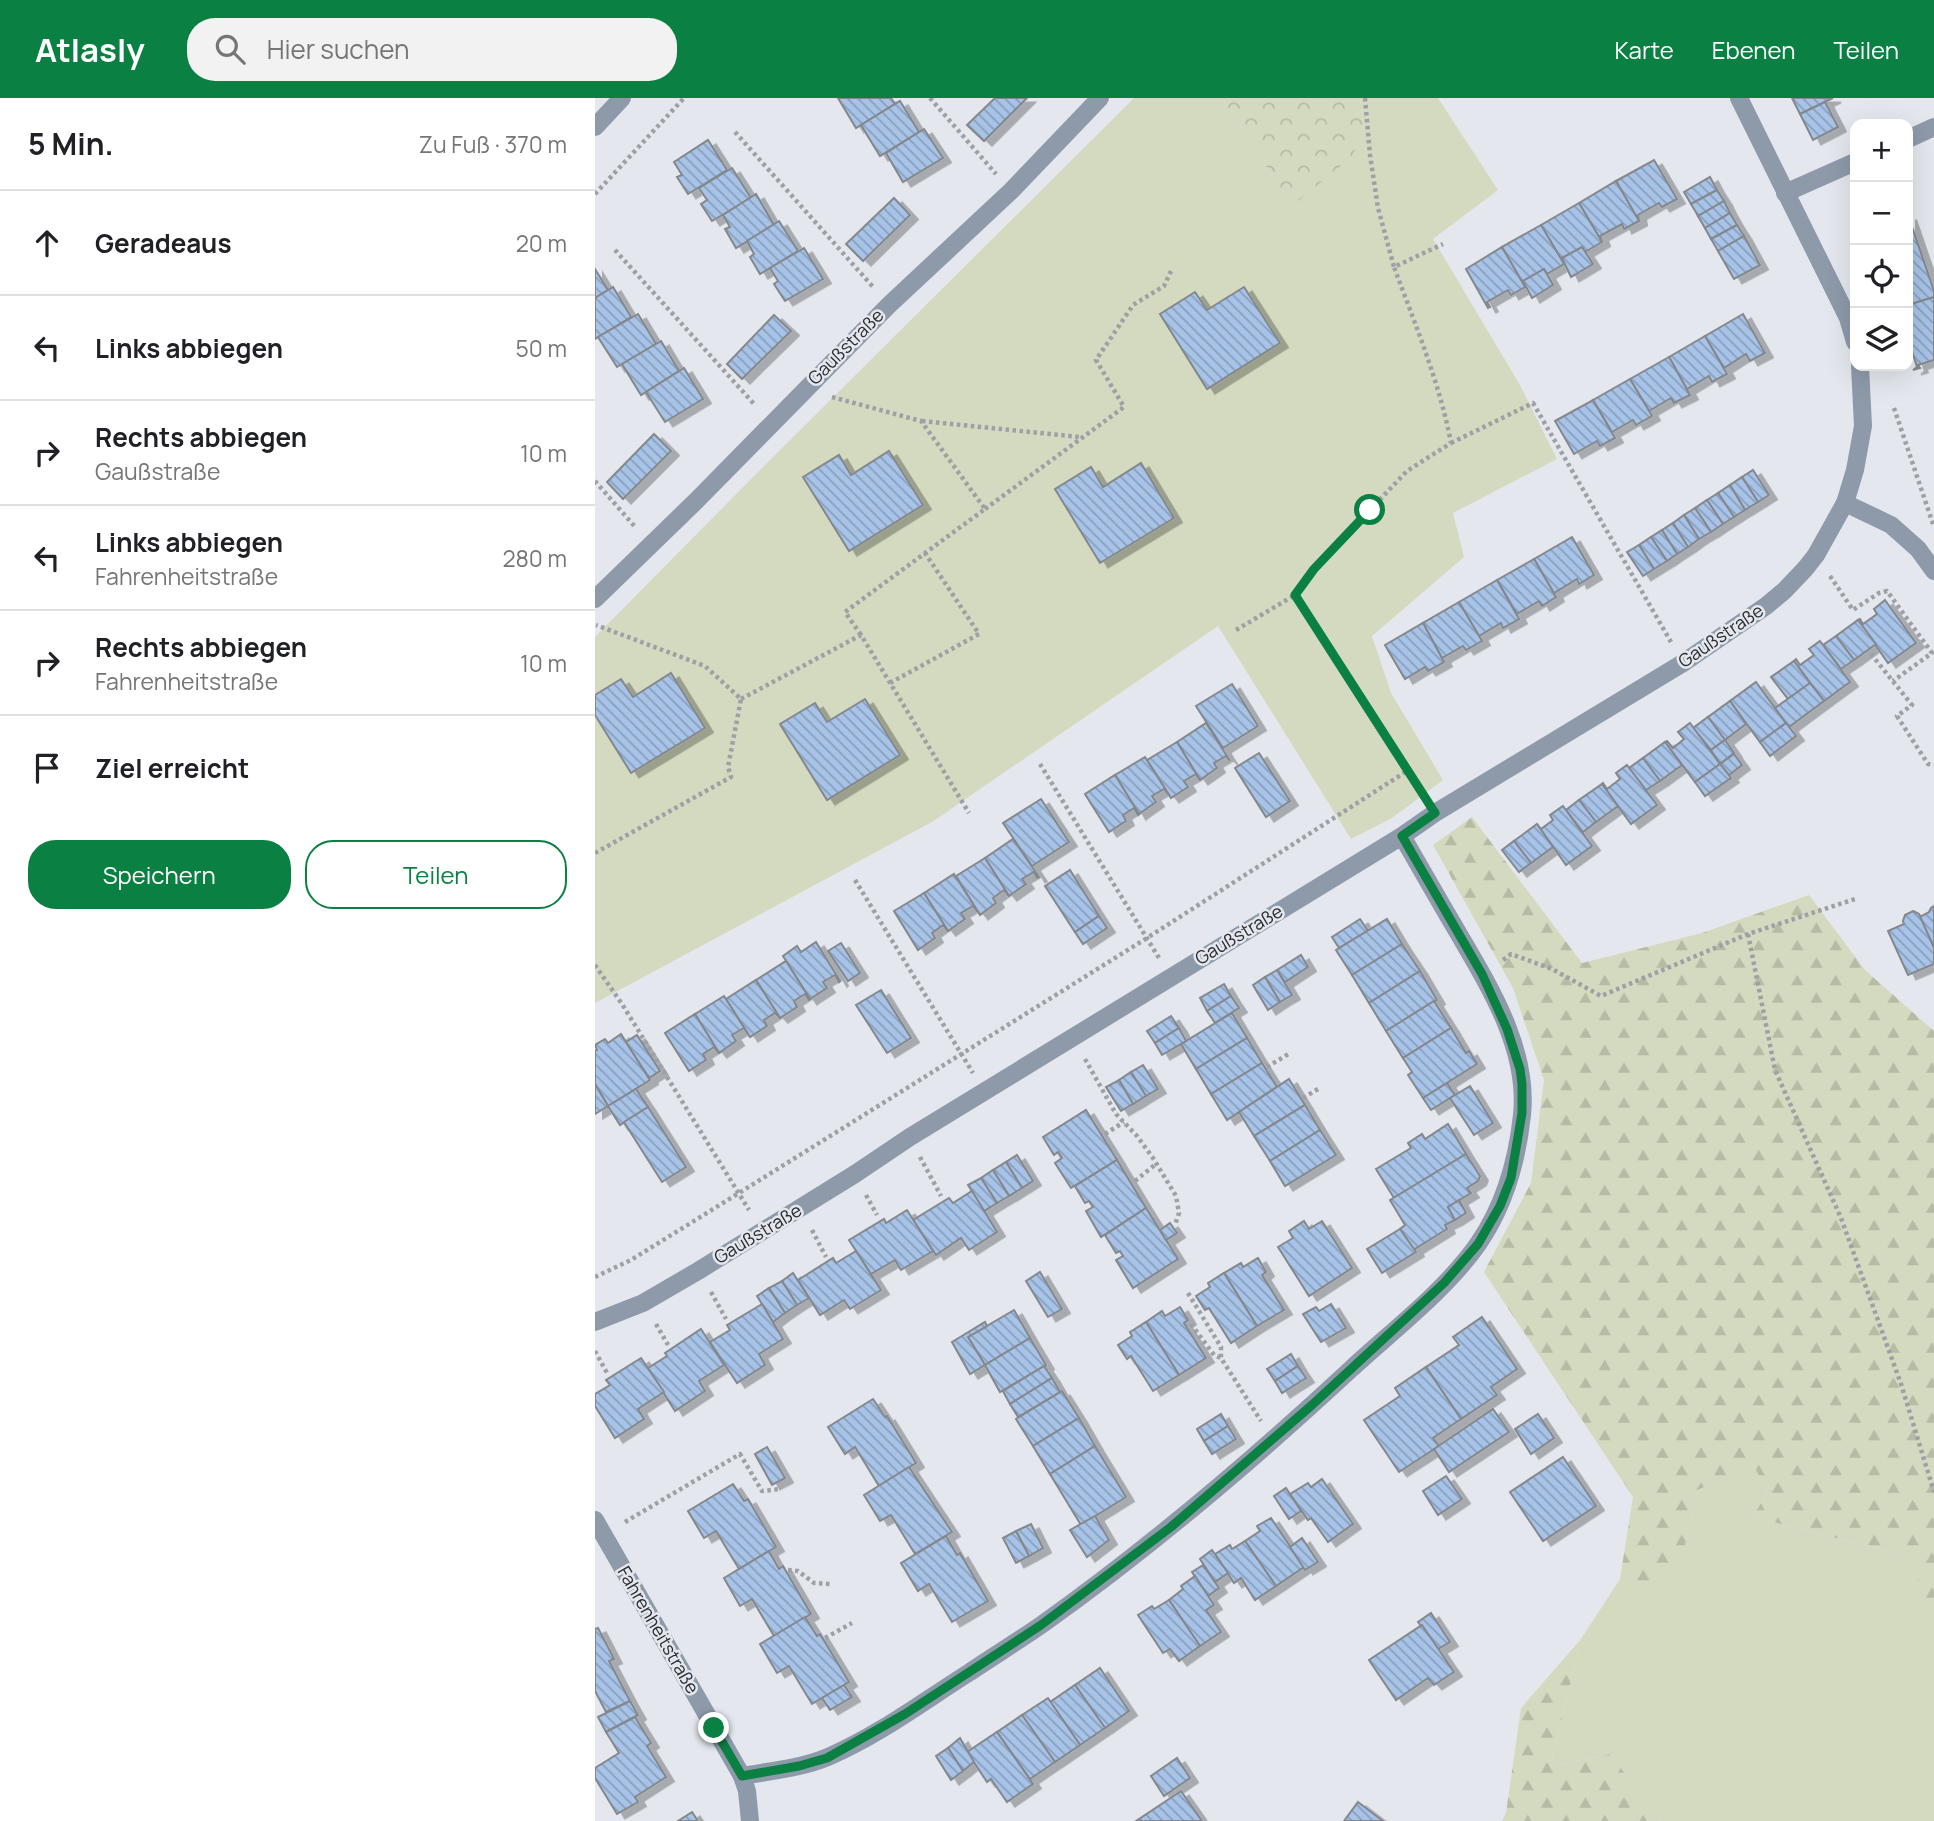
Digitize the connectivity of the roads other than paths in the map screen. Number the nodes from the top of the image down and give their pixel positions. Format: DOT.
graph roads {
  1 [pos="622,98"];
  2 [pos="1100,98"];
  3 [pos="1739,98"];
  4 [pos="595,127"];
  5 [pos="1934,127"];
  6 [pos="1913,137"];
  7 [pos="1850,164"];
  8 [pos="1785,193"];
  9 [pos="1850,325"];
  10 [pos="1860,371"];
  11 [pos="1845,503"];
  12 [pos="1934,571"];
  13 [pos="595,600"];
  14 [pos="1402,836"];
  15 [pos="595,1322"];
  16 [pos="599,1527"];
  17 [pos="742,1776"];
  18 [pos="750,1821"];
  1 -- 4 [label="street"];
  2 -- 13 [label="street, Gaußstraße"];
  3 -- 8 [label="street"];
  5 -- 6 [label="street"];
  7 -- 8 [label="street"];
  8 -- 9 [label="street"];
  10 -- 11 [label="street, Gaußstraße"];
  11 -- 12 [label="street"];
  11 -- 14 [label="street, Gaußstraße"];
  14 -- 15 [label="street, Gaußstraße"];
  14 -- 17 [label="street"];
  16 -- 17 [label="street, Fahrenheitstraße"];
  17 -- 18 [label="street, Fahrenheitstraße"];
}
